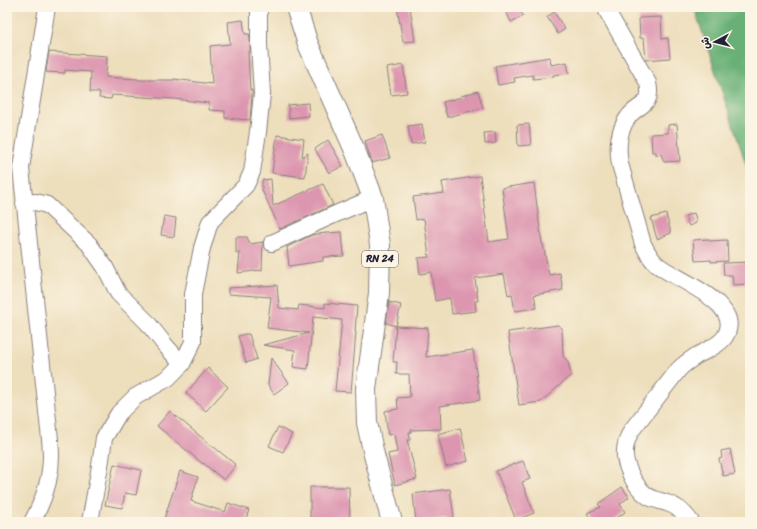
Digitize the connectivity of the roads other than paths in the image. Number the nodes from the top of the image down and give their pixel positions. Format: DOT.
graph roads {
  1 [pos="47,7"];
  2 [pos="259,7"];
  3 [pos="296,7"];
  4 [pos="606,7"];
  5 [pos="373,198"];
  6 [pos="24,203"];
  7 [pos="272,243"];
  8 [pos="182,364"];
  9 [pos="32,522"];
  10 [pos="90,522"];
  11 [pos="392,522"];
  12 [pos="691,522"];
  1 -- 6 [label="street"];
  2 -- 8 [label="street"];
  3 -- 5 [label="main road, RN 24"];
  4 -- 12 [label="street"];
  5 -- 7 [label="street"];
  5 -- 11 [label="main road, RN 24"];
  6 -- 8 [label="street"];
  6 -- 9 [label="street"];
  8 -- 10 [label="street"];
}
